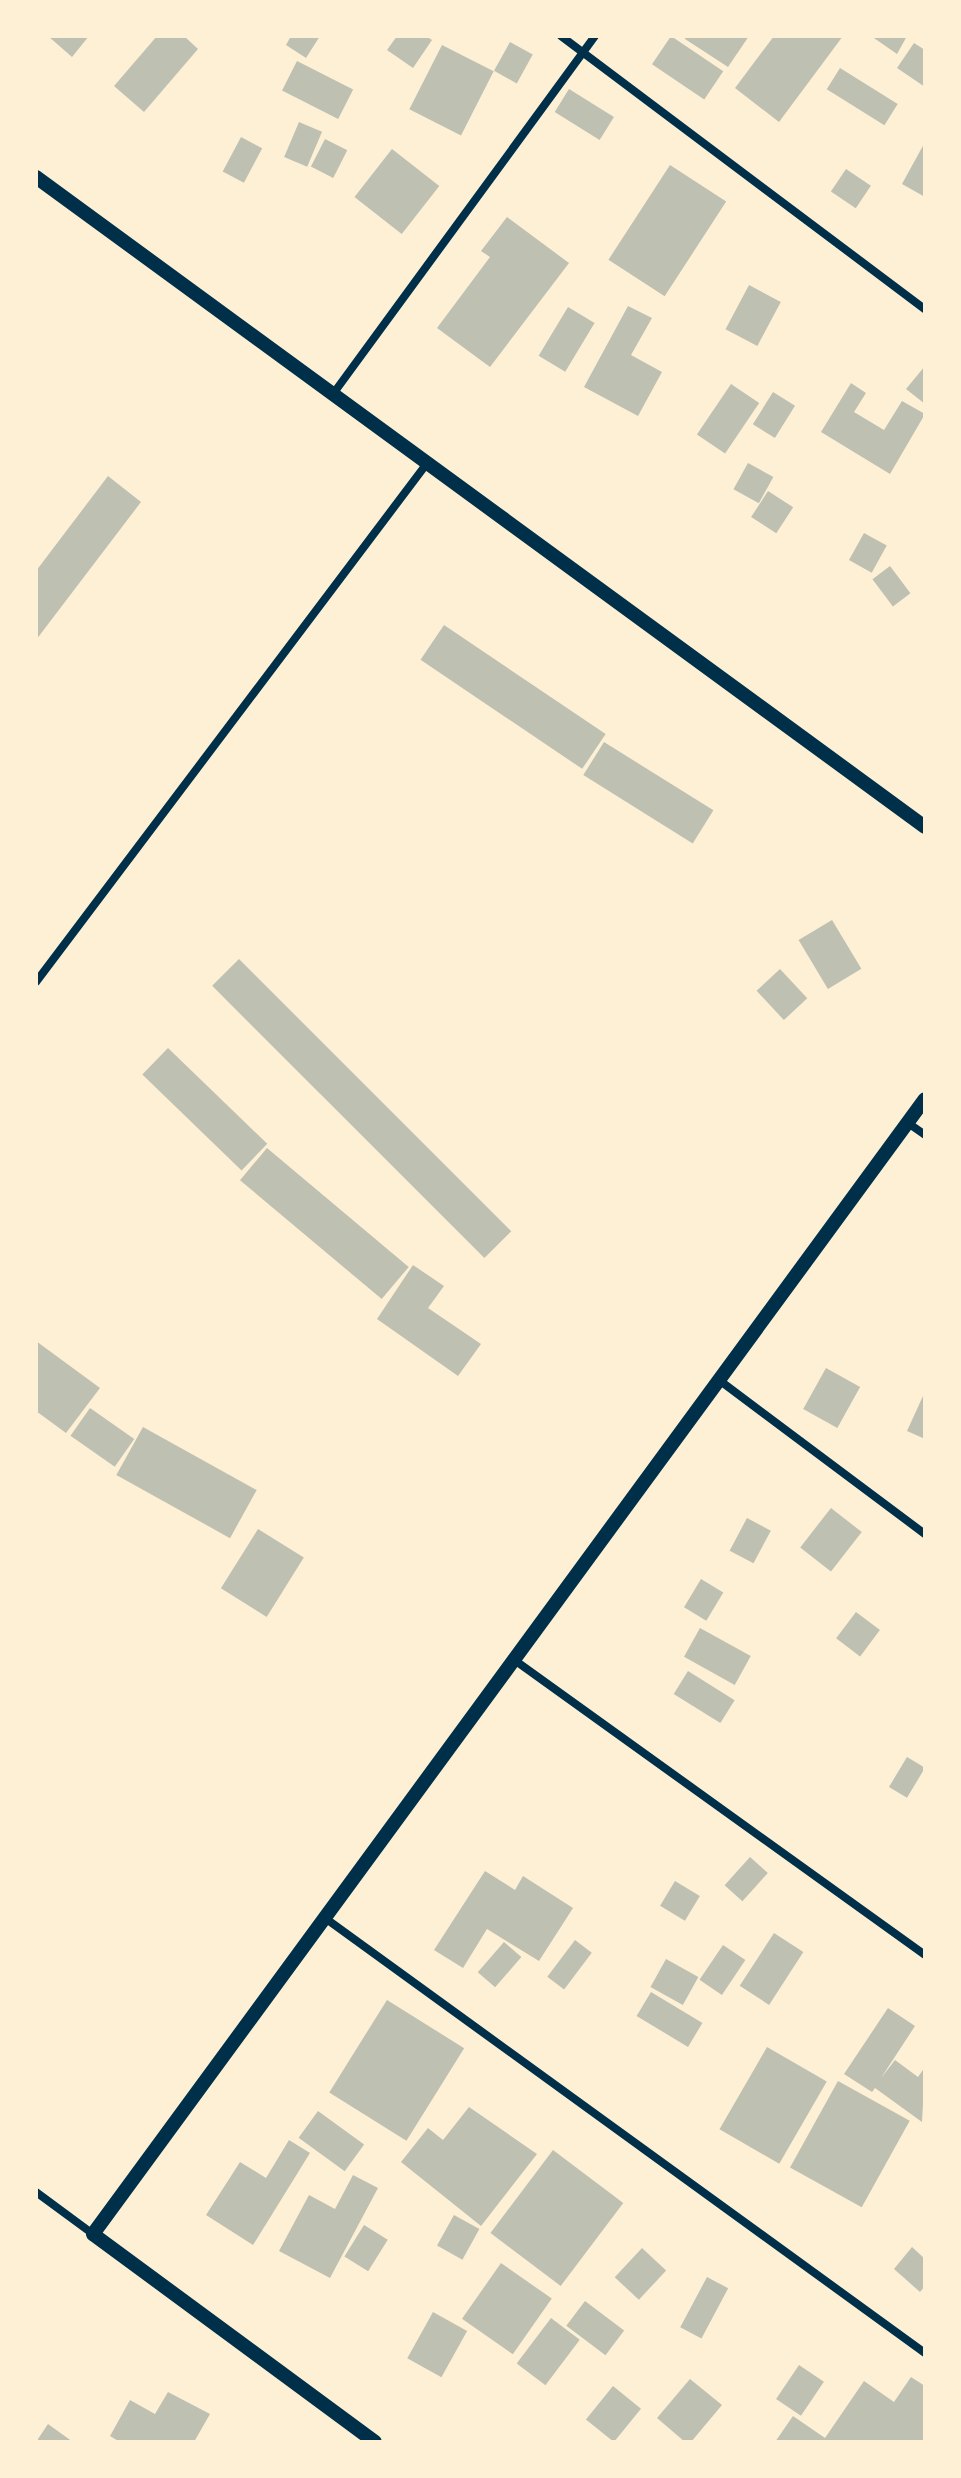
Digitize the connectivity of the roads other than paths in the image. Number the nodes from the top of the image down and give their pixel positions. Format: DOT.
graph roads {
  1 [pos="561,36"];
  2 [pos="595,36"];
  3 [pos="583,51"];
  4 [pos="36,177"];
  5 [pos="925,309"];
  6 [pos="333,394"];
  7 [pos="429,462"];
  8 [pos="925,827"];
  9 [pos="36,982"];
  10 [pos="925,1099"];
  11 [pos="908,1123"];
  12 [pos="925,1135"];
  13 [pos="719,1380"];
  14 [pos="925,1534"];
  15 [pos="512,1659"];
  16 [pos="325,1918"];
  17 [pos="925,1955"];
  18 [pos="36,2192"];
  19 [pos="93,2234"];
  20 [pos="925,2353"];
  21 [pos="375,2442"];
  1 -- 3 [label="street"];
  2 -- 3 [label="street"];
  3 -- 5 [label="street"];
  3 -- 6 [label="street"];
  4 -- 6 [label="street"];
  6 -- 7 [label="street"];
  7 -- 8 [label="street"];
  7 -- 9 [label="street"];
  10 -- 11 [label="street"];
  11 -- 12 [label="street"];
  11 -- 13 [label="street"];
  13 -- 14 [label="street"];
  13 -- 15 [label="street"];
  15 -- 16 [label="street"];
  15 -- 17 [label="street"];
  16 -- 19 [label="street"];
  16 -- 20 [label="street"];
  18 -- 19 [label="street"];
  19 -- 21 [label="street"];
}
